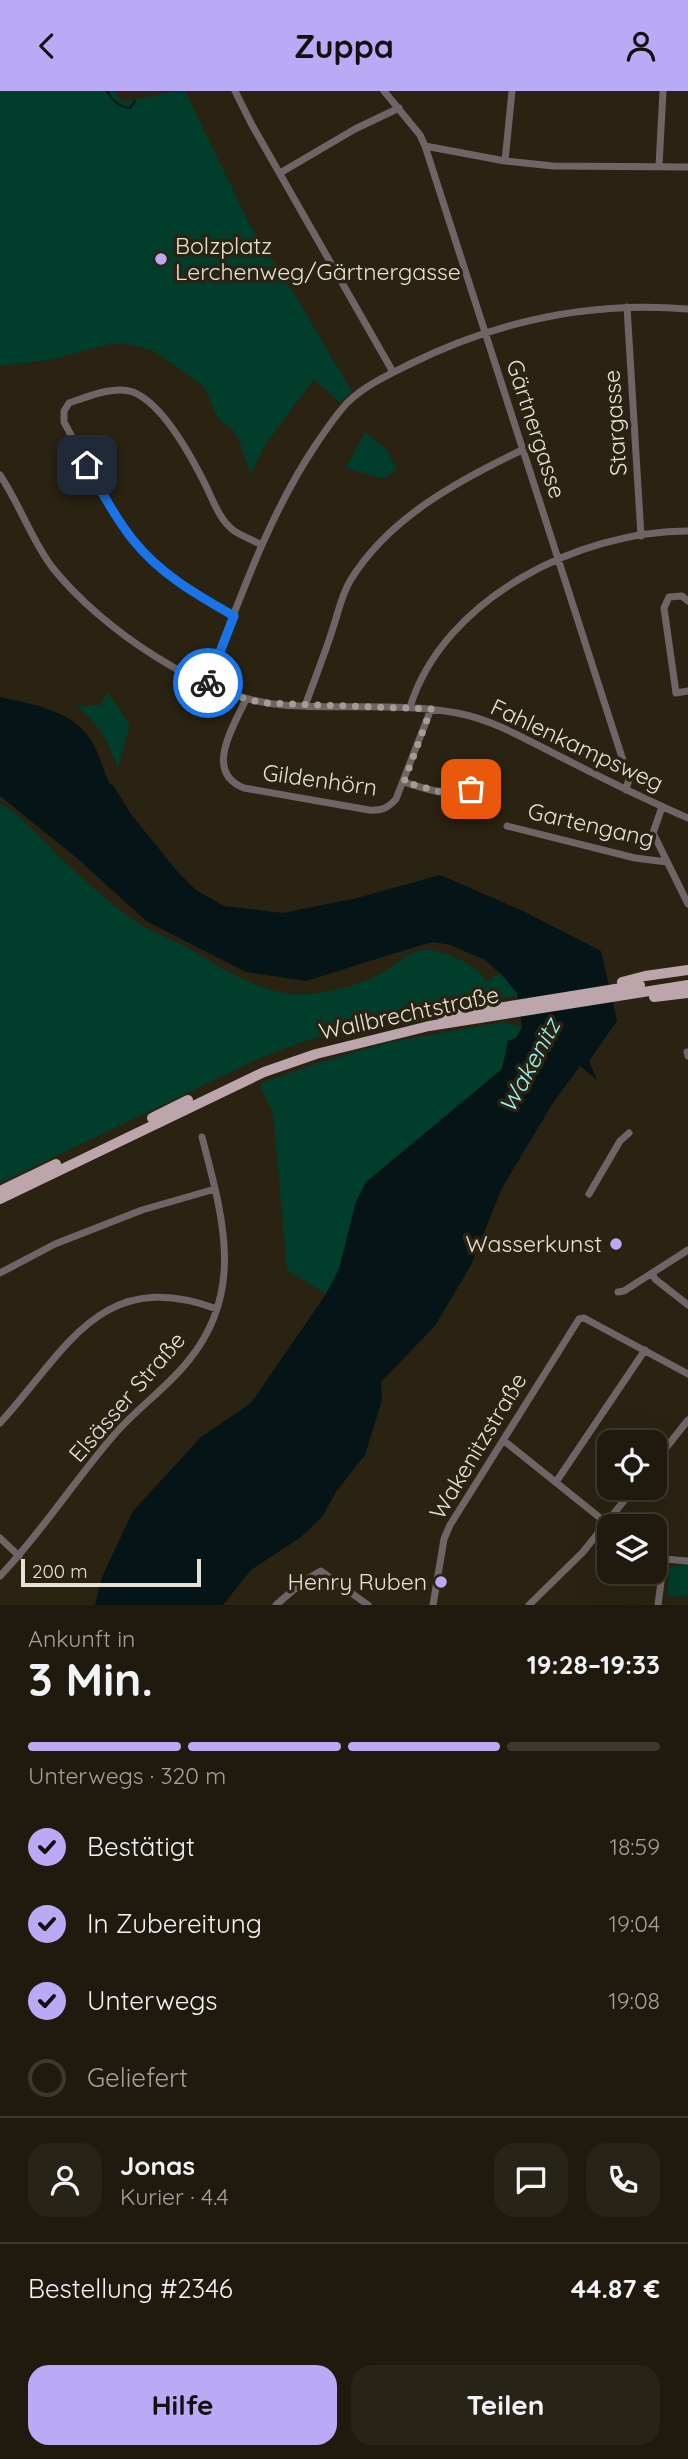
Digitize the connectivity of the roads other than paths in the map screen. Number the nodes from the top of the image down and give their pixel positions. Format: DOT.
graph roads {
  1 [pos="235,91"];
  2 [pos="384,91"];
  3 [pos="512,91"];
  4 [pos="663,91"];
  5 [pos="399,108"];
  6 [pos="425,146"];
  7 [pos="505,161"];
  8 [pos="659,166"];
  9 [pos="688,167"];
  10 [pos="280,173"];
  11 [pos="626,307"];
  12 [pos="688,309"];
  13 [pos="484,332"];
  14 [pos="393,372"];
  15 [pos="522,450"];
  16 [pos="0,475"];
  17 [pos="688,531"];
  18 [pos="641,536"];
  19 [pos="262,545"];
  20 [pos="559,560"];
  21 [pos="688,601"];
  22 [pos="234,616"];
  23 [pos="208,683"];
  24 [pos="688,691"];
  25 [pos="246,699"];
  26 [pos="305,706"];
  27 [pos="410,707"];
  28 [pos="431,709"];
  29 [pos="404,782"];
  30 [pos="479,783"];
  31 [pos="626,790"];
  32 [pos="662,807"];
  33 [pos="688,818"];
  34 [pos="507,826"];
  35 [pos="667,862"];
  36 [pos="688,904"];
  37 [pos="688,970"];
  38 [pos="688,979"];
  39 [pos="688,985"];
  40 [pos="688,993"];
  41 [pos="584,997"];
  42 [pos="469,1016"];
  43 [pos="629,1133"];
  44 [pos="202,1137"];
  45 [pos="215,1189"];
  46 [pos="0,1191"];
  47 [pos="589,1193"];
  48 [pos="0,1199"];
  49 [pos="688,1250"];
  50 [pos="0,1273"];
  51 [pos="652,1273"];
  52 [pos="618,1291"];
  53 [pos="688,1305"];
  54 [pos="217,1309"];
  55 [pos="645,1350"];
  56 [pos="688,1374"];
  57 [pos="688,1420"];
  58 [pos="0,1423"];
  59 [pos="503,1440"];
  60 [pos="667,1446"];
  61 [pos="556,1482"];
  62 [pos="597,1516"];
  63 [pos="597,1537"];
  64 [pos="0,1538"];
  65 [pos="19,1556"];
  66 [pos="667,1559"];
  67 [pos="688,1561"];
  68 [pos="0,1576"];
  69 [pos="661,1584"];
  70 [pos="276,1605"];
  71 [pos="368,1605"];
  72 [pos="433,1605"];
  73 [pos="529,1605"];
  74 [pos="658,1605"];
  1 -- 10 [label="street"];
  2 -- 5 [label="street, Gärtnergasse"];
  3 -- 7 [label="street"];
  4 -- 8 [label="street"];
  5 -- 6 [label="street, Gärtnergasse"];
  5 -- 10 [label="street"];
  6 -- 7 [label="street"];
  6 -- 13 [label="street, Gärtnergasse"];
  7 -- 8 [label="street"];
  8 -- 9 [label="street"];
  10 -- 14 [label="street"];
  11 -- 12 [label="street"];
  11 -- 13 [label="street"];
  11 -- 18 [label="street, Stargasse"];
  13 -- 14 [label="street"];
  13 -- 15 [label="street, Gärtnergasse"];
  14 -- 19 [label="street"];
  15 -- 20 [label="street, Gärtnergasse"];
  15 -- 26 [label="street"];
  16 -- 23 [label="street, Fahlenkampsweg"];
  17 -- 18 [label="street"];
  18 -- 20 [label="street"];
  19 -- 22 [label="street"];
  19 -- 22 [label="street"];
  20 -- 27 [label="street"];
  20 -- 31 [label="street, Gärtnergasse"];
  21 -- 24 [label="street"];
  22 -- 23 [label="street"];
  23 -- 25 [label="street, Fahlenkampsweg"];
  25 -- 26 [label="street, Fahlenkampsweg"];
  25 -- 29 [label="street, Gildenhörn"];
  26 -- 27 [label="street, Fahlenkampsweg"];
  27 -- 28 [label="street, Fahlenkampsweg"];
  28 -- 29 [label="street, Gildenhörn"];
  28 -- 31 [label="street, Fahlenkampsweg"];
  29 -- 30 [label="street"];
  31 -- 32 [label="street, Fahlenkampsweg"];
  32 -- 33 [label="street, Fahlenkampsweg"];
  32 -- 35 [label="street"];
  34 -- 35 [label="street, Gartengang"];
  35 -- 36 [label="street"];
  37 -- 41 [label="main road"];
  38 -- 41 [label="main road, Wallbrechtstraße"];
  39 -- 41 [label="main road, Wallbrechtstraße"];
  40 -- 41 [label="main road"];
  41 -- 42 [label="main road, Wallbrechtstraße"];
  42 -- 46 [label="main road, Wallbrechtstraße"];
  42 -- 48 [label="main road, Wallbrechtstraße"];
  43 -- 47 [label="street"];
  44 -- 45 [label="street, Elsässer Straße"];
  45 -- 50 [label="street"];
  45 -- 54 [label="street, Elsässer Straße"];
  49 -- 51 [label="street"];
  51 -- 52 [label="street"];
  51 -- 53 [label="street"];
  54 -- 58 [label="street"];
  54 -- 65 [label="street, Elsässer Straße"];
  55 -- 56 [label="street"];
  55 -- 59 [label="street, Wakenitzstraße"];
  55 -- 61 [label="street"];
  57 -- 60 [label="street"];
  59 -- 61 [label="street"];
  59 -- 72 [label="street, Wakenitzstraße"];
  61 -- 62 [label="street"];
  63 -- 73 [label="street"];
  64 -- 65 [label="street"];
  65 -- 68 [label="street, Elsässer Straße"];
  66 -- 67 [label="street"];
  69 -- 74 [label="street"];
  70 -- 71 [label="street"];
}
